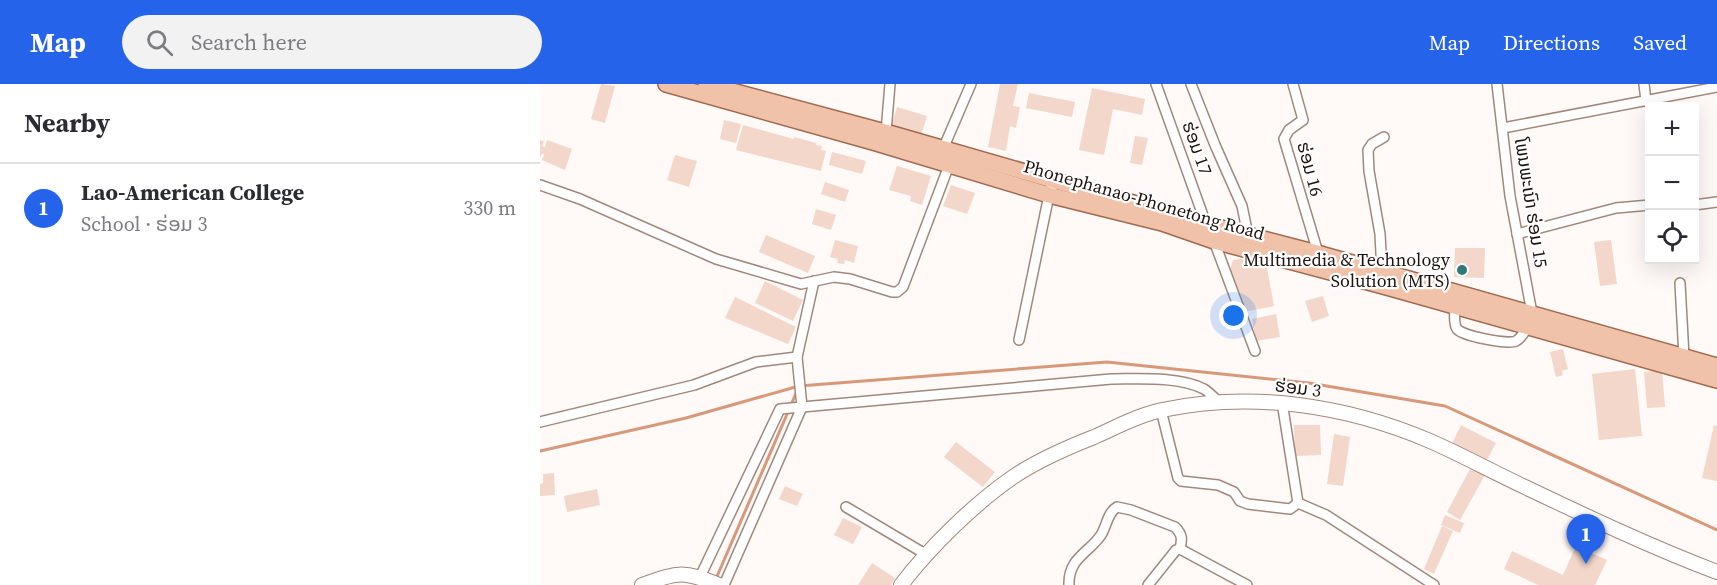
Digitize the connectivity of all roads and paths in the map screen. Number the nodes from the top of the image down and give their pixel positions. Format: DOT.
graph roads {
  1 [pos="666,84"];
  2 [pos="706,84"];
  3 [pos="890,84"];
  4 [pos="971,84"];
  5 [pos="1156,84"];
  6 [pos="1191,84"];
  7 [pos="1293,84"];
  8 [pos="1497,84"];
  9 [pos="1644,84"];
  10 [pos="1717,87"];
  11 [pos="1646,101"];
  12 [pos="1503,128"];
  13 [pos="886,132"];
  14 [pos="1384,137"];
  15 [pos="949,155"];
  16 [pos="540,185"];
  17 [pos="1051,188"];
  18 [pos="1717,202"];
  19 [pos="1699,204"];
  20 [pos="1645,205"];
  21 [pos="1163,218"];
  22 [pos="1206,224"];
  23 [pos="1517,234"];
  24 [pos="1248,235"];
  25 [pos="1214,241"];
  26 [pos="1317,253"];
  27 [pos="1325,270"];
  28 [pos="1382,272"];
  29 [pos="814,282"];
  30 [pos="1680,283"];
  31 [pos="1455,306"];
  32 [pos="1530,320"];
  33 [pos="1019,340"];
  34 [pos="1255,351"];
  35 [pos="1684,357"];
  36 [pos="797,359"];
  37 [pos="1717,366"];
  38 [pos="1717,380"];
  39 [pos="1218,401"];
  40 [pos="1282,402"];
  41 [pos="800,405"];
  42 [pos="1161,410"];
  43 [pos="540,422"];
  44 [pos="1298,503"];
  45 [pos="846,507"];
  46 [pos="1179,549"];
  47 [pos="927,555"];
  48 [pos="1717,572"];
  49 [pos="701,578"];
  50 [pos="642,585"];
  51 [pos="719,585"];
  52 [pos="724,585"];
  53 [pos="901,585"];
  54 [pos="1069,585"];
  55 [pos="1148,585"];
  56 [pos="1247,585"];
  57 [pos="1434,585"];
  1 -- 15 [label="main road, Phonephanao-Phonetong Road"];
  2 -- 13 [label="main road, Phonephanao-Phonetong Road"];
  3 -- 13 [label="street"];
  4 -- 15 [label="street"];
  5 -- 22 [label="street, ຮ່ອມ 17"];
  6 -- 24 [label="street"];
  7 -- 26 [label="street, ຮ່ອມ 16"];
  8 -- 12 [label="street, ໂພນພະເນົາ ຮ່ອມ 15"];
  9 -- 11 [label="street"];
  10 -- 11 [label="street"];
  11 -- 12 [label="street"];
  12 -- 23 [label="street, ໂພນພະເນົາ ຮ່ອມ 15"];
  13 -- 15 [label="main road, Phonephanao-Phonetong Road"];
  14 -- 28 [label="street"];
  15 -- 17 [label="main road, Phonephanao-Phonetong Road"];
  15 -- 29 [label="street"];
  16 -- 29 [label="street"];
  17 -- 21 [label="main road, Phonephanao-Phonetong Road"];
  17 -- 33 [label="street"];
  18 -- 19 [label="street"];
  20 -- 23 [label="street"];
  21 -- 22 [label="main road, Phonephanao-Phonetong Road"];
  21 -- 25 [label="main road, Phonephanao-Phonetong Road"];
  22 -- 24 [label="main road, Phonephanao-Phonetong Road"];
  23 -- 32 [label="street, ໂພນພະເນົາ ຮ່ອມ 15"];
  24 -- 26 [label="main road, Phonephanao-Phonetong Road"];
  25 -- 27 [label="main road, Phonephanao-Phonetong Road"];
  25 -- 34 [label="street"];
  26 -- 27 [label="street, ຮ່ອມ 16"];
  26 -- 28 [label="main road, Phonephanao-Phonetong Road"];
  27 -- 31 [label="main road, Phonephanao-Phonetong Road"];
  28 -- 32 [label="main road, Phonephanao-Phonetong Road"];
  29 -- 36 [label="street"];
  30 -- 35 [label="street"];
  31 -- 32 [label="main road, Phonephanao-Phonetong Road"];
  31 -- 32 [label="street"];
  32 -- 35 [label="main road, Phonephanao-Phonetong Road"];
  32 -- 38 [label="main road, Phonephanao-Phonetong Road"];
  35 -- 37 [label="main road, Phonephanao-Phonetong Road"];
  36 -- 41 [label="street"];
  36 -- 43 [label="street"];
  39 -- 40 [label="street, ຮ່ອມ 3"];
  39 -- 41 [label="street"];
  39 -- 42 [label="street, ຮ່ອມ 3"];
  40 -- 44 [label="street"];
  40 -- 48 [label="street, ຮ່ອມ 3"];
  41 -- 49 [label="street"];
  41 -- 52 [label="street"];
  42 -- 44 [label="street"];
  42 -- 47 [label="street, ຮ່ອມ 3"];
  44 -- 57 [label="street"];
  45 -- 47 [label="street"];
  46 -- 54 [label="street"];
  46 -- 55 [label="street"];
  46 -- 56 [label="street"];
  47 -- 53 [label="street, ຮ່ອມ 3"];
  49 -- 50 [label="street"];
  49 -- 51 [label="street"];
}
